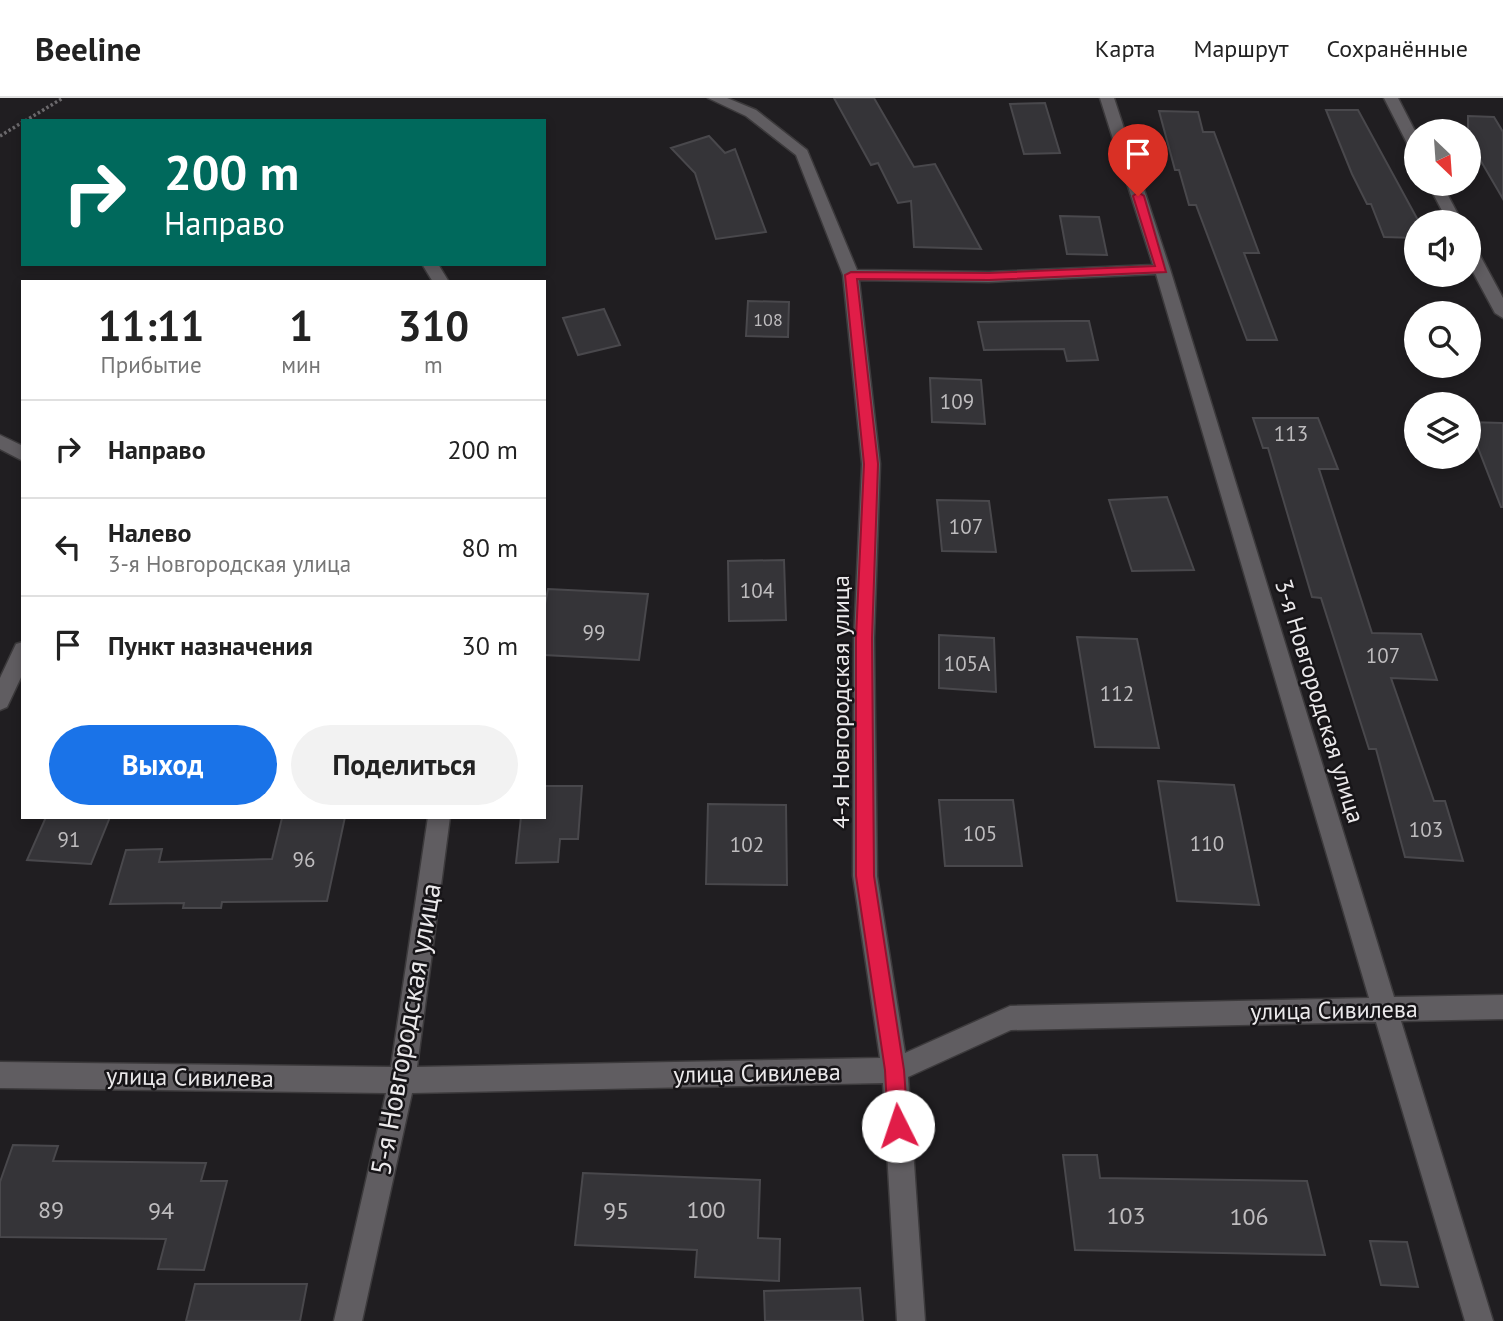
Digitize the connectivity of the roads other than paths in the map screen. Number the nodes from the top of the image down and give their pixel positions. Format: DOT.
graph roads {
  1 [pos="715,98"];
  2 [pos="1107,98"];
  3 [pos="1391,98"];
  4 [pos="1404,123"];
  5 [pos="1162,269"];
  6 [pos="1481,272"];
  7 [pos="851,275"];
  8 [pos="1503,313"];
  9 [pos="0,441"];
  10 [pos="21,454"];
  11 [pos="21,654"];
  12 [pos="0,701"];
  13 [pos="439,819"];
  14 [pos="1503,1007"];
  15 [pos="1385,1008"];
  16 [pos="895,1070"];
  17 [pos="0,1074"];
  18 [pos="402,1080"];
  19 [pos="348,1321"];
  20 [pos="911,1321"];
  21 [pos="1479,1321"];
  1 -- 7 [label="street, 4-я Новгородская улица"];
  2 -- 5 [label="street, 3-я Новгородская улица"];
  3 -- 4 [label="street"];
  5 -- 7 [label="street"];
  5 -- 15 [label="street, 3-я Новгородская улица"];
  6 -- 8 [label="street"];
  7 -- 16 [label="street, 4-я Новгородская улица"];
  9 -- 10 [label="street"];
  11 -- 12 [label="street"];
  13 -- 18 [label="street, 5-я Новгородская улица"];
  14 -- 15 [label="street, улица Сивилева"];
  15 -- 16 [label="street, улица Сивилева"];
  15 -- 21 [label="street, 3-я Новгородская улица"];
  16 -- 18 [label="street, улица Сивилева"];
  16 -- 20 [label="street, 4-я Новгородская улица"];
  17 -- 18 [label="street, улица Сивилева"];
  18 -- 19 [label="street, 5-я Новгородская улица"];
}
